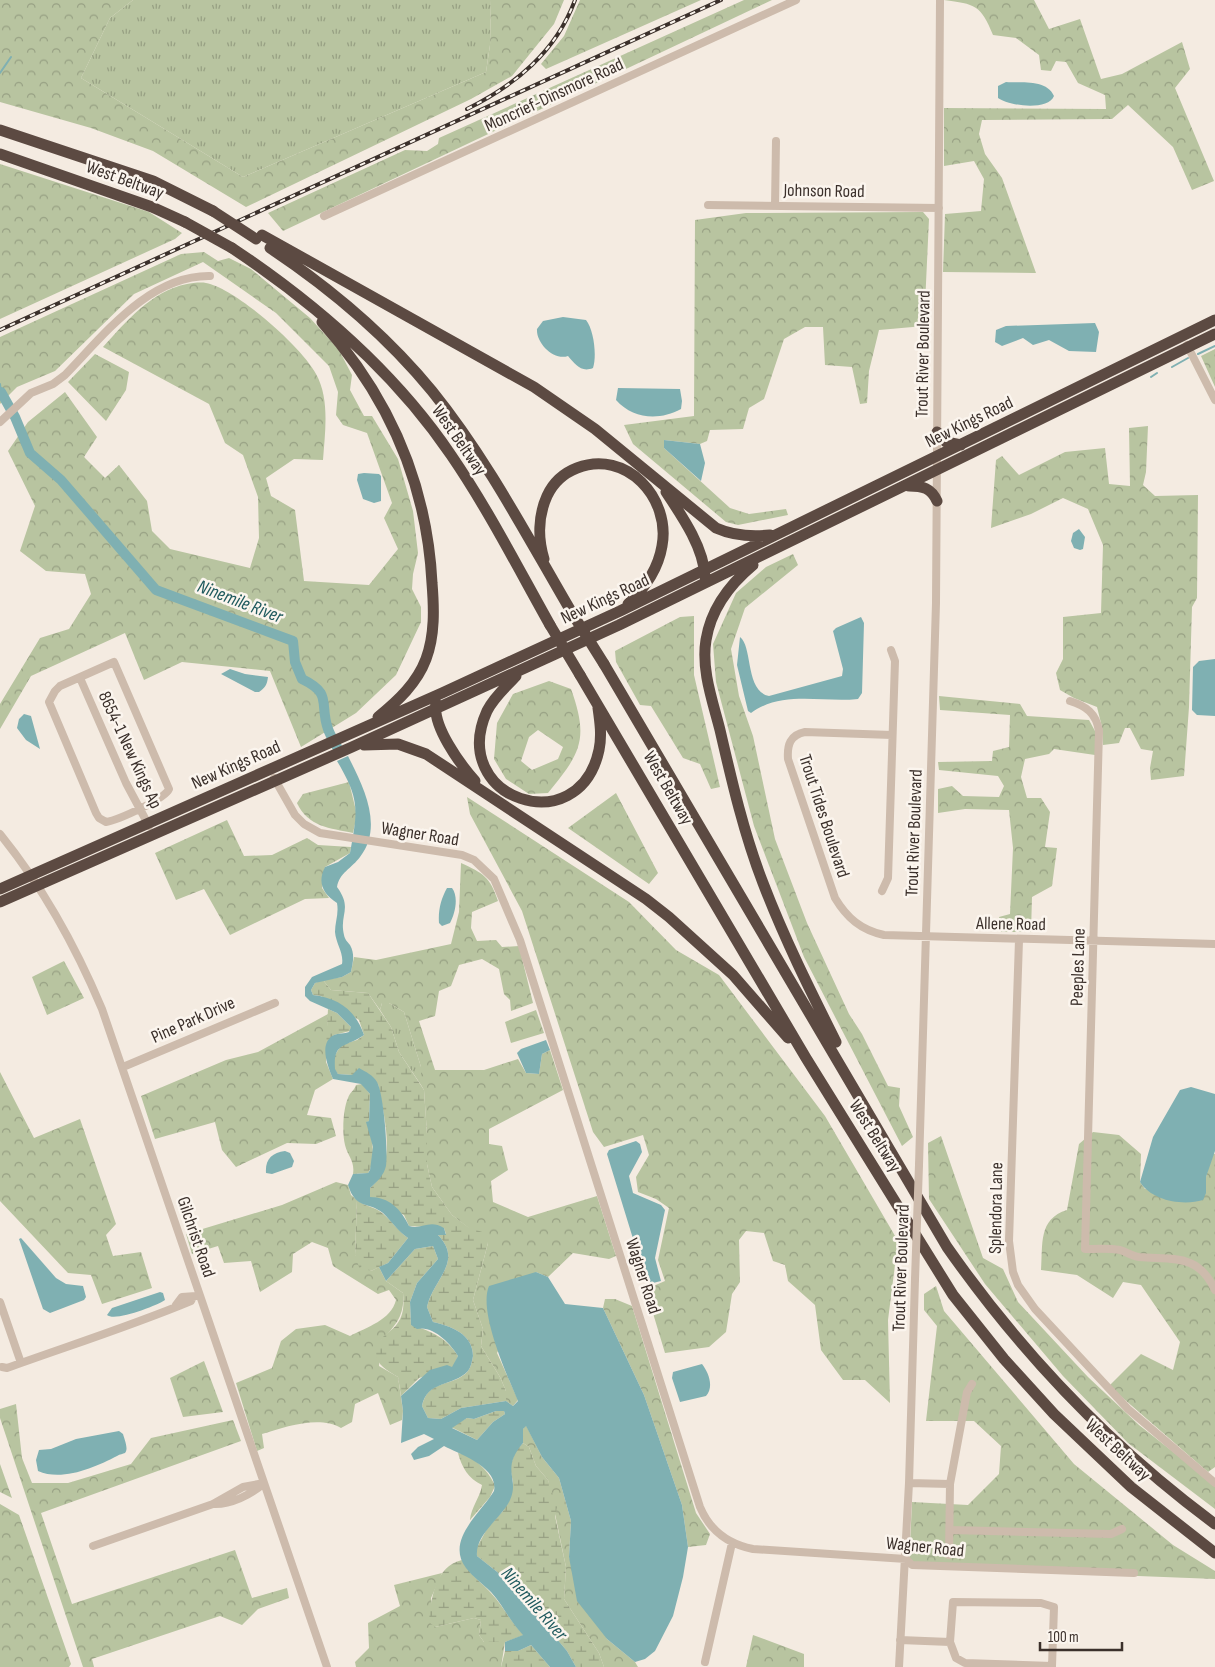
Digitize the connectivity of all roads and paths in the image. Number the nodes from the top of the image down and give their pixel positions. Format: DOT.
graph roads {
  1 [pos="796,0"];
  2 [pos="940,0"];
  3 [pos="0,130"];
  4 [pos="776,142"];
  5 [pos="0,154"];
  6 [pos="708,205"];
  7 [pos="775,206"];
  8 [pos="939,208"];
  9 [pos="324,216"];
  10 [pos="259,237"];
  11 [pos="210,276"];
  12 [pos="301,298"];
  13 [pos="1215,320"];
  14 [pos="1215,334"];
  15 [pos="1185,342"];
  16 [pos="1144,355"];
  17 [pos="1084,384"];
  18 [pos="1090,396"];
  19 [pos="1215,400"];
  20 [pos="1,420"];
  21 [pos="937,432"];
  22 [pos="1014,433"];
  23 [pos="961,445"];
  24 [pos="938,456"];
  25 [pos="938,471"];
  26 [pos="660,482"];
  27 [pos="907,486"];
  28 [pos="938,501"];
  29 [pos="779,534"];
  30 [pos="765,554"];
  31 [pos="705,571"];
  32 [pos="550,575"];
  33 [pos="705,584"];
  34 [pos="620,611"];
  35 [pos="891,650"];
  36 [pos="522,670"];
  37 [pos="80,678"];
  38 [pos="442,693"];
  39 [pos="1070,702"];
  40 [pos="598,704"];
  41 [pos="435,709"];
  42 [pos="367,726"];
  43 [pos="892,735"];
  44 [pos="352,747"];
  45 [pos="325,752"];
  46 [pos="273,775"];
  47 [pos="485,792"];
  48 [pos="138,808"];
  49 [pos="148,823"];
  50 [pos="0,834"];
  51 [pos="152,834"];
  52 [pos="30,876"];
  53 [pos="37,885"];
  54 [pos="0,889"];
  55 [pos="882,890"];
  56 [pos="0,902"];
  57 [pos="926,937"];
  58 [pos="1019,940"];
  59 [pos="1094,941"];
  60 [pos="1215,944"];
  61 [pos="275,1002"];
  62 [pos="806,1058"];
  63 [pos="123,1067"];
  64 [pos="858,1094"];
  65 [pos="1215,1290"];
  66 [pos="197,1296"];
  67 [pos="0,1302"];
  68 [pos="21,1363"];
  69 [pos="2,1367"];
  70 [pos="972,1384"];
  71 [pos="264,1483"];
  72 [pos="909,1483"];
  73 [pos="1215,1483"];
  74 [pos="950,1484"];
  75 [pos="1215,1524"];
  76 [pos="1122,1529"];
  77 [pos="950,1530"];
  78 [pos="732,1543"];
  79 [pos="93,1546"];
  80 [pos="1215,1553"];
  81 [pos="949,1555"];
  82 [pos="906,1559"];
  83 [pos="1134,1574"];
  84 [pos="900,1640"];
  85 [pos="950,1642"];
  86 [pos="705,1662"];
  87 [pos="327,1667"];
  88 [pos="899,1667"];
  1 -- 9 [label="street, Moncrief-Dinsmore Road"];
  2 -- 8 [label="street, Trout River Boulevard"];
  3 -- 10 [label="highway, West Beltway, bridge"];
  4 -- 7 [label="street"];
  5 -- 12 [label="highway, West Beltway, bridge"];
  6 -- 7 [label="street, Johnson Road"];
  7 -- 8 [label="street, Johnson Road"];
  8 -- 21 [label="street, Trout River Boulevard"];
  10 -- 26 [label="highway"];
  10 -- 32 [label="highway, West Beltway"];
  11 -- 20 [label="street"];
  12 -- 40 [label="highway, West Beltway, bridge"];
  12 -- 42 [label="highway"];
  13 -- 15 [label="highway, New Kings Road"];
  14 -- 15 [label="highway, New Kings Road"];
  15 -- 16 [label="highway, New Kings Road"];
  15 -- 18 [label="highway, New Kings Road"];
  15 -- 19 [label="street"];
  16 -- 17 [label="highway, New Kings Road"];
  16 -- 18 [label="highway"];
  17 -- 22 [label="highway"];
  17 -- 23 [label="highway, New Kings Road"];
  18 -- 22 [label="highway, New Kings Road"];
  21 -- 23 [label="highway"];
  21 -- 24 [label="street, Trout River Boulevard"];
  22 -- 25 [label="highway, New Kings Road"];
  23 -- 24 [label="highway, New Kings Road"];
  24 -- 25 [label="street, Trout River Boulevard"];
  24 -- 29 [label="highway, New Kings Road"];
  25 -- 27 [label="highway, New Kings Road"];
  25 -- 28 [label="street, Trout River Boulevard"];
  26 -- 29 [label="highway"];
  26 -- 31 [label="highway"];
  27 -- 28 [label="highway"];
  27 -- 30 [label="highway, New Kings Road"];
  28 -- 57 [label="street, Trout River Boulevard"];
  29 -- 31 [label="highway, New Kings Road"];
  30 -- 33 [label="highway, New Kings Road"];
  30 -- 64 [label="highway"];
  31 -- 33 [label="highway"];
  31 -- 34 [label="highway, New Kings Road"];
  32 -- 34 [label="highway"];
  32 -- 64 [label="highway, West Beltway, bridge"];
  33 -- 36 [label="highway, New Kings Road"];
  34 -- 38 [label="highway, New Kings Road"];
  35 -- 43 [label="street"];
  36 -- 40 [label="highway"];
  36 -- 41 [label="highway, New Kings Road"];
  37 -- 48 [label="street, 8654-1 New Kings Ap"];
  37 -- 48 [label="street"];
  37 -- 48 [label="street"];
  38 -- 41 [label="highway"];
  38 -- 42 [label="highway, New Kings Road"];
  39 -- 59 [label="street, Peeples Lane"];
  40 -- 62 [label="highway, West Beltway"];
  41 -- 44 [label="highway, New Kings Road"];
  41 -- 47 [label="highway"];
  42 -- 45 [label="highway, New Kings Road"];
  43 -- 55 [label="street"];
  43 -- 57 [label="street, Trout Tides Boulevard"];
  44 -- 45 [label="highway, New Kings Road"];
  44 -- 47 [label="highway"];
  45 -- 46 [label="highway, New Kings Road"];
  46 -- 49 [label="highway, New Kings Road"];
  46 -- 51 [label="highway, New Kings Road"];
  46 -- 78 [label="street, Wagner Road"];
  47 -- 62 [label="highway"];
  48 -- 49 [label="street, 8654-1 New Kings Ap"];
  49 -- 51 [label="street, 8654-1 New Kings Ap"];
  49 -- 52 [label="highway, New Kings Road"];
  50 -- 52 [label="street, Gilchrist Road"];
  51 -- 53 [label="highway, New Kings Road"];
  52 -- 53 [label="street, Gilchrist Road"];
  52 -- 54 [label="highway, New Kings Road"];
  53 -- 56 [label="highway, New Kings Road"];
  53 -- 63 [label="street, Gilchrist Road"];
  57 -- 58 [label="street, Allene Road"];
  57 -- 72 [label="street, Trout River Boulevard, bridge"];
  58 -- 59 [label="street, Allene Road"];
  58 -- 73 [label="street, Splendora Lane"];
  59 -- 60 [label="street, Allene Road"];
  59 -- 65 [label="street, Peeples Lane"];
  61 -- 63 [label="street, Pine Park Drive"];
  62 -- 80 [label="highway, West Beltway"];
  63 -- 66 [label="street, Gilchrist Road"];
  64 -- 75 [label="highway, West Beltway"];
  66 -- 68 [label="street"];
  66 -- 71 [label="street, Gilchrist Road"];
  67 -- 68 [label="street"];
  68 -- 69 [label="street"];
  70 -- 74 [label="street"];
  71 -- 79 [label="street"];
  71 -- 87 [label="street, Gilchrist Road"];
  72 -- 74 [label="street"];
  72 -- 82 [label="street, Trout River Boulevard"];
  74 -- 77 [label="street"];
  76 -- 77 [label="street"];
  77 -- 81 [label="street"];
  78 -- 82 [label="street, Wagner Road"];
  78 -- 86 [label="street"];
  82 -- 83 [label="street, Wagner Road"];
  82 -- 84 [label="street, Trout River Boulevard"];
  84 -- 85 [label="street"];
  84 -- 88 [label="street, Trout River Boulevard"];
  85 -- 85 [label="street"];
}
